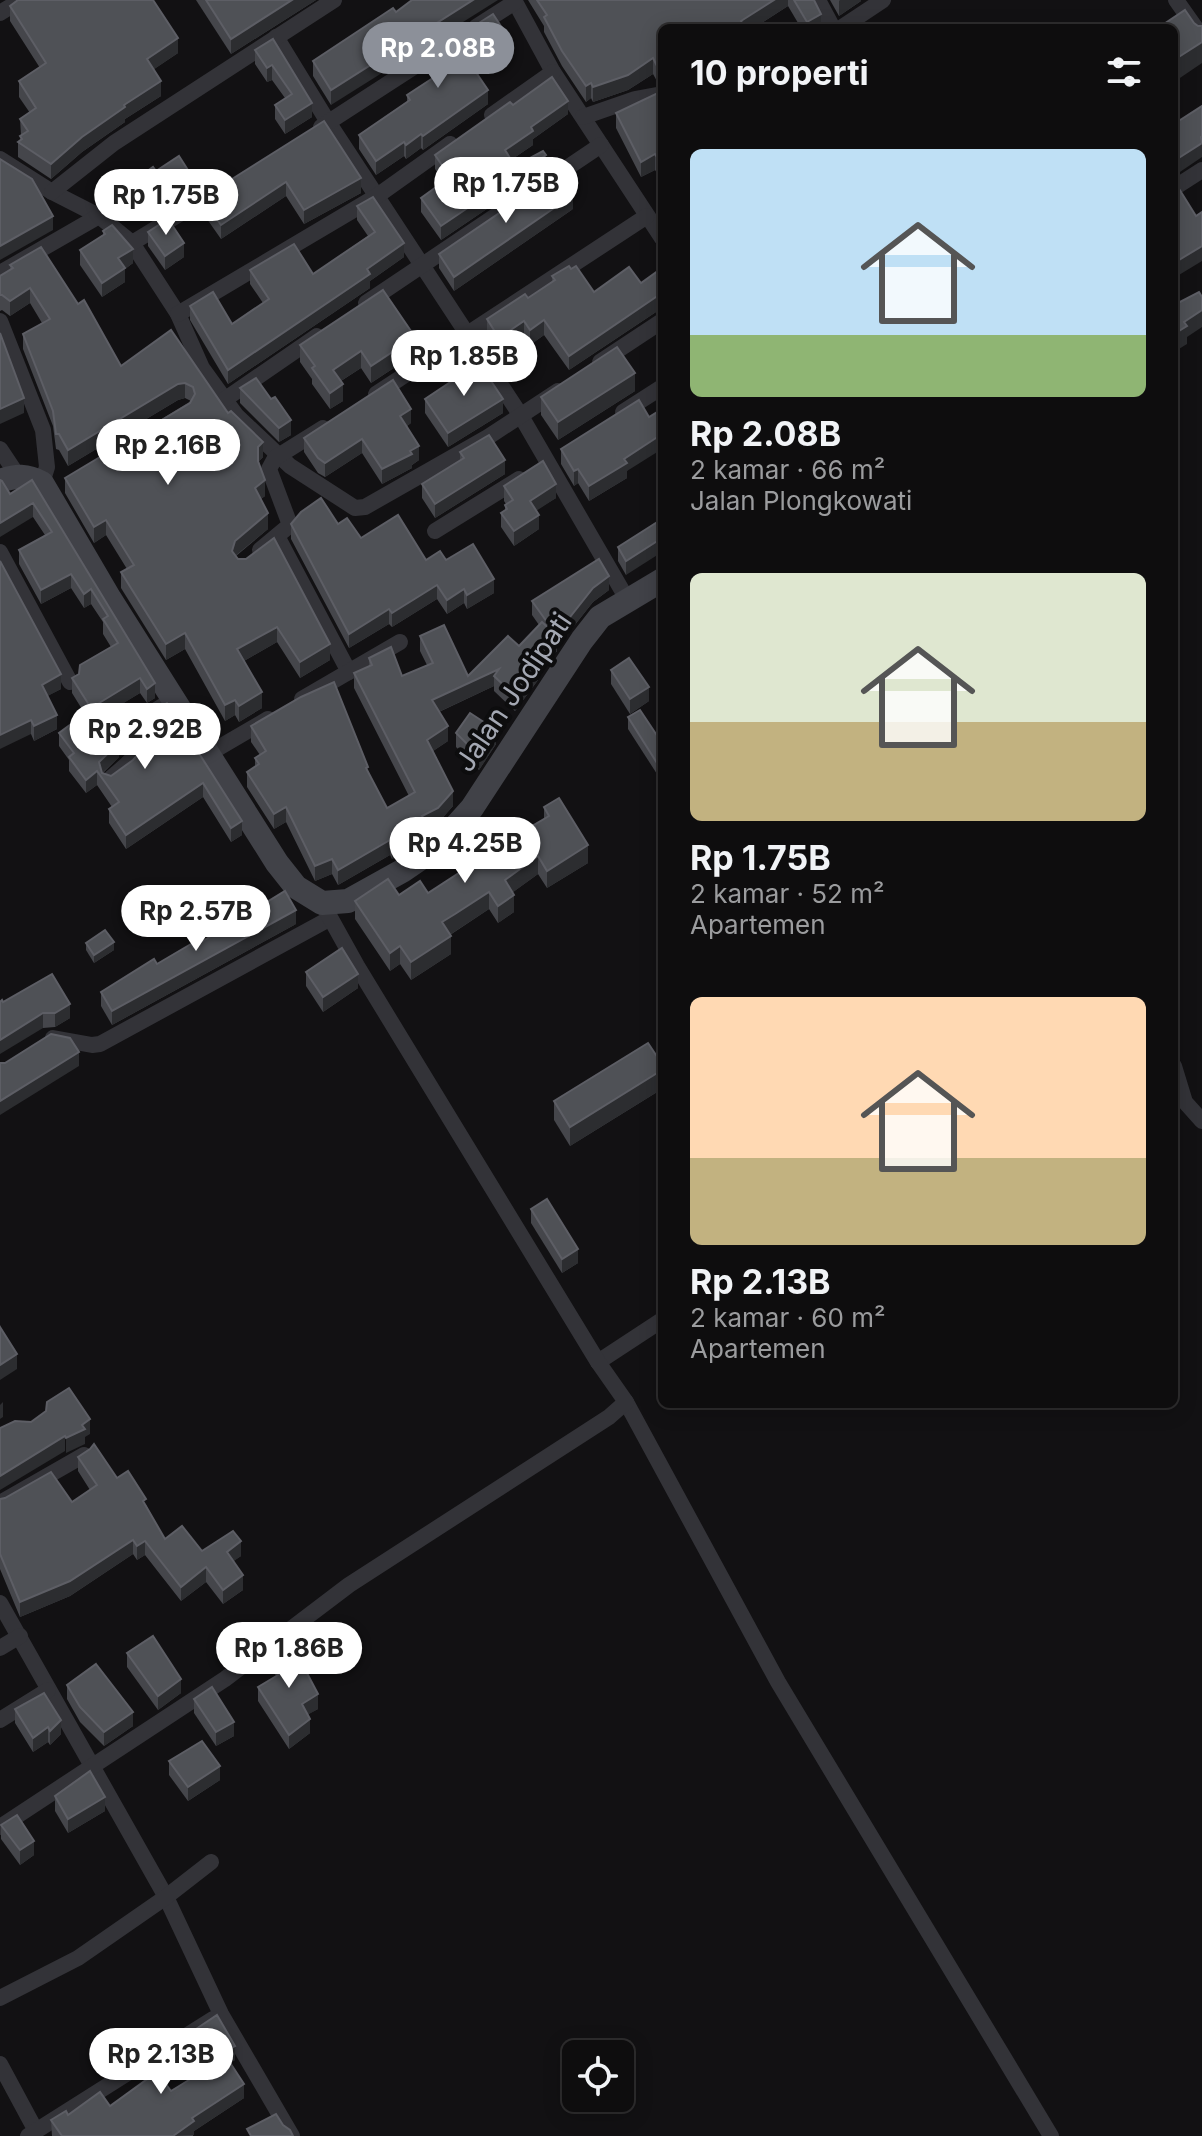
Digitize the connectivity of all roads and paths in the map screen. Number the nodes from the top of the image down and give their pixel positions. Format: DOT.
graph roads {
  1 [pos="21,0"];
  2 [pos="818,0"];
  3 [pos="883,0"];
  4 [pos="1176,0"];
  5 [pos="514,1"];
  6 [pos="322,3"];
  7 [pos="0,13"];
  8 [pos="831,24"];
  9 [pos="847,24"];
  10 [pos="276,37"];
  11 [pos="1202,37"];
  12 [pos="553,72"];
  13 [pos="658,95"];
  14 [pos="583,117"];
  15 [pos="328,122"];
  16 [pos="302,138"];
  17 [pos="601,145"];
  18 [pos="0,159"];
  19 [pos="1202,170"];
  20 [pos="237,179"];
  21 [pos="1178,185"];
  22 [pos="52,192"];
  23 [pos="377,196"];
  24 [pos="99,216"];
  25 [pos="647,216"];
  26 [pos="658,232"];
  27 [pos="132,243"];
  28 [pos="421,265"];
  29 [pos="0,273"];
  30 [pos="356,310"];
  31 [pos="178,314"];
  32 [pos="0,321"];
  33 [pos="658,324"];
  34 [pos="329,328"];
  35 [pos="467,335"];
  36 [pos="658,390"];
  37 [pos="224,400"];
  38 [pos="360,404"];
  39 [pos="521,416"];
  40 [pos="611,420"];
  41 [pos="333,421"];
  42 [pos="0,449"];
  43 [pos="554,457"];
  44 [pos="275,459"];
  45 [pos="9,478"];
  46 [pos="50,486"];
  47 [pos="435,531"];
  48 [pos="277,536"];
  49 [pos="0,552"];
  50 [pos="243,564"];
  51 [pos="658,582"];
  52 [pos="627,599"];
  53 [pos="400,642"];
  54 [pos="349,672"];
  55 [pos="70,682"];
  56 [pos="175,698"];
  57 [pos="208,754"];
  58 [pos="110,779"];
  59 [pos="326,911"];
  60 [pos="34,1046"];
  61 [pos="1178,1079"];
  62 [pos="1202,1121"];
  63 [pos="658,1323"];
  64 [pos="598,1362"];
  65 [pos="626,1402"];
  66 [pos="84,1455"];
  67 [pos="0,1503"];
  68 [pos="0,1603"];
  69 [pos="20,1636"];
  70 [pos="0,1648"];
  71 [pos="48,1690"];
  72 [pos="0,1720"];
  73 [pos="91,1767"];
  74 [pos="0,1827"];
  75 [pos="211,1862"];
  76 [pos="166,1897"];
  77 [pos="0,1998"];
  78 [pos="221,2014"];
  79 [pos="0,2064"];
  80 [pos="32,2133"];
  81 [pos="292,2136"];
  82 [pos="1051,2136"];
  1 -- 7 [label="street"];
  2 -- 8 [label="street"];
  3 -- 9 [label="street"];
  4 -- 11 [label="street"];
  5 -- 12 [label="street"];
  5 -- 15 [label="street"];
  6 -- 10 [label="street"];
  10 -- 15 [label="street"];
  10 -- 22 [label="street"];
  12 -- 14 [label="street"];
  12 -- 23 [label="street"];
  13 -- 14 [label="street"];
  14 -- 17 [label="street"];
  15 -- 16 [label="street"];
  15 -- 23 [label="street"];
  17 -- 25 [label="street"];
  17 -- 28 [label="street"];
  18 -- 22 [label="street"];
  19 -- 21 [label="street"];
  20 -- 27 [label="street"];
  22 -- 24 [label="street"];
  23 -- 28 [label="street"];
  23 -- 31 [label="street"];
  24 -- 27 [label="street"];
  24 -- 29 [label="street"];
  25 -- 26 [label="street"];
  25 -- 35 [label="street"];
  27 -- 31 [label="street"];
  28 -- 30 [label="street"];
  28 -- 35 [label="street"];
  31 -- 37 [label="street"];
  32 -- 46 [label="street"];
  33 -- 39 [label="street"];
  34 -- 37 [label="street"];
  35 -- 38 [label="street"];
  35 -- 39 [label="street"];
  36 -- 40 [label="street"];
  37 -- 44 [label="street"];
  39 -- 43 [label="street"];
  39 -- 44 [label="street"];
  41 -- 44 [label="street"];
  42 -- 45 [label="street"];
  43 -- 47 [label="street"];
  43 -- 52 [label="street"];
  44 -- 48 [label="street"];
  45 -- 46 [label="street"];
  46 -- 56 [label="street"];
  48 -- 50 [label="street"];
  48 -- 54 [label="street"];
  49 -- 55 [label="street"];
  51 -- 52 [label="street, Jalan Jodipati"];
  52 -- 59 [label="street, Jalan Jodipati"];
  53 -- 54 [label="street"];
  54 -- 57 [label="street"];
  56 -- 57 [label="street"];
  56 -- 58 [label="street"];
  57 -- 59 [label="street"];
  59 -- 60 [label="street"];
  59 -- 64 [label="street"];
  61 -- 62 [label="street"];
  63 -- 64 [label="street"];
  64 -- 65 [label="street"];
  65 -- 73 [label="street"];
  65 -- 82 [label="street"];
  66 -- 67 [label="street"];
  68 -- 69 [label="street"];
  69 -- 70 [label="street"];
  69 -- 71 [label="street"];
  71 -- 72 [label="street"];
  71 -- 73 [label="street"];
  73 -- 74 [label="street"];
  73 -- 76 [label="street"];
  75 -- 76 [label="street"];
  76 -- 77 [label="street"];
  76 -- 78 [label="street"];
  78 -- 80 [label="street"];
  78 -- 81 [label="street"];
  79 -- 80 [label="street"];
}
